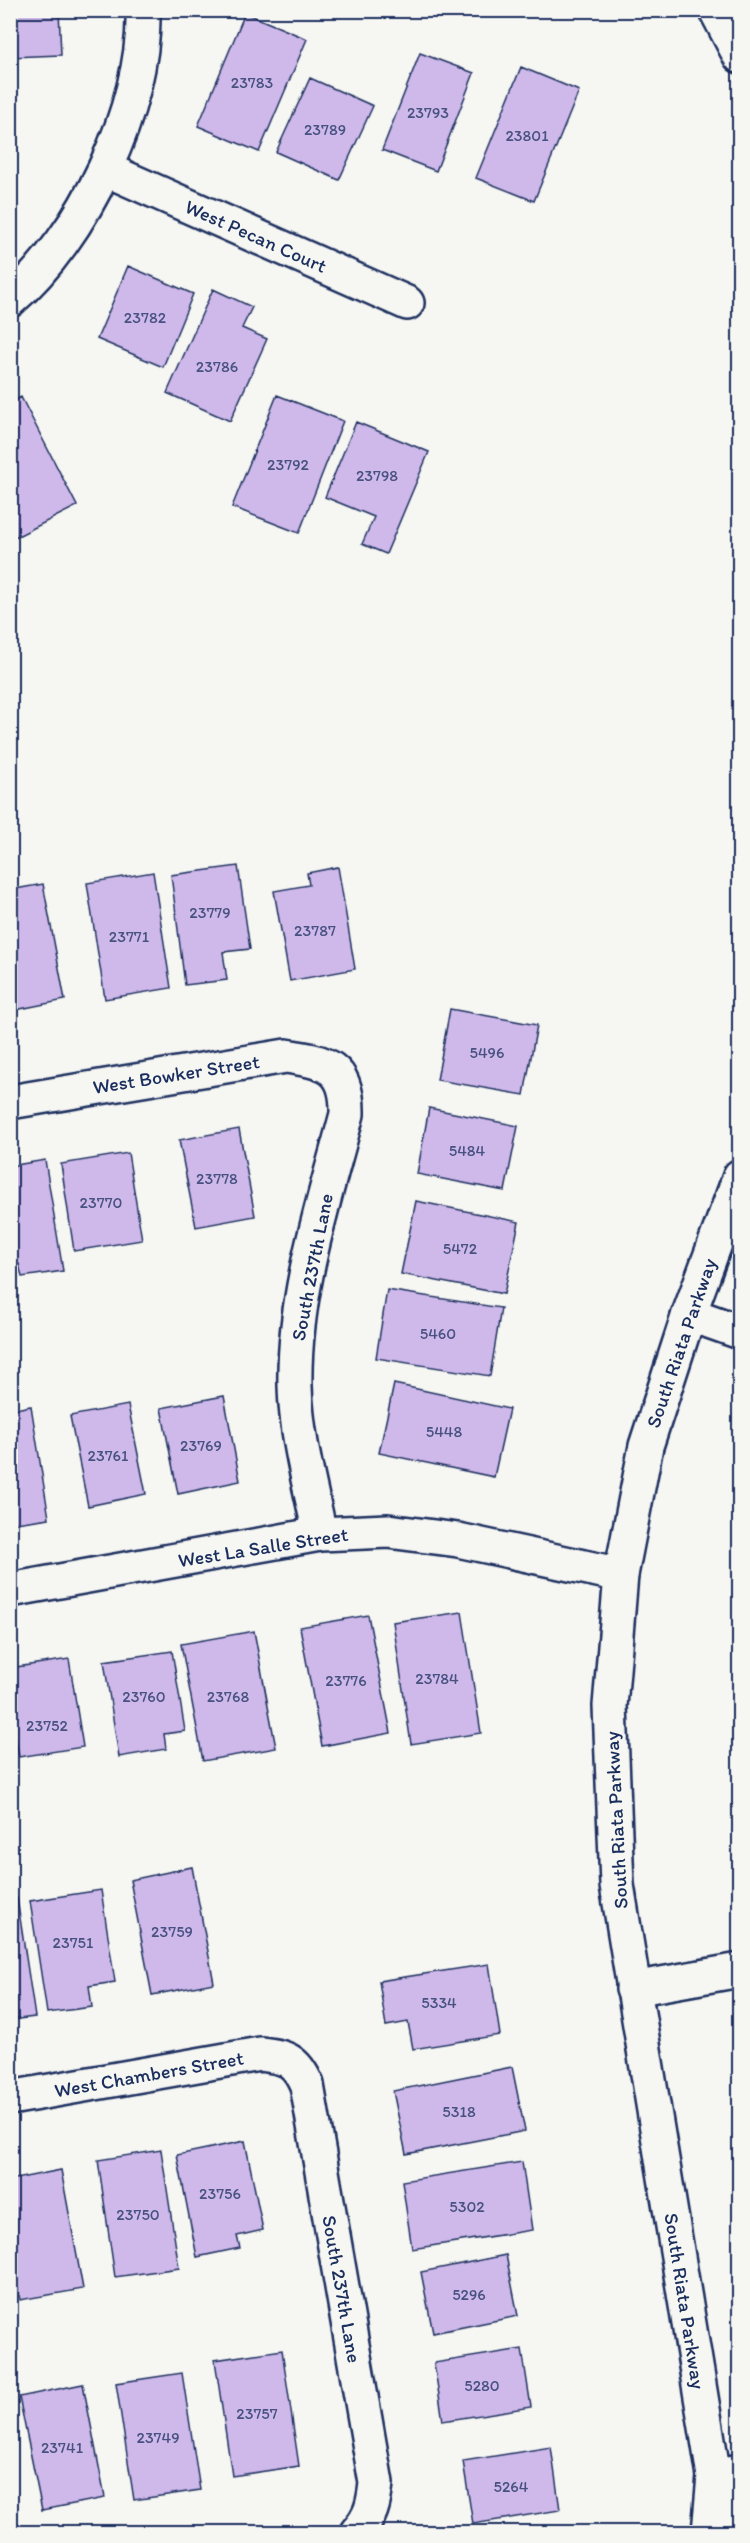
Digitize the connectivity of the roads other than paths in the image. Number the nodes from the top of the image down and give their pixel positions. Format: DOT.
graph roads {
  1 [pos="143,10"];
  2 [pos="716,10"];
  3 [pos="739,54"];
  4 [pos="105,169"];
  5 [pos="10,300"];
  6 [pos="407,303"];
  7 [pos="339,1074"];
  8 [pos="10,1102"];
  9 [pos="740,1176"];
  10 [pos="689,1314"];
  11 [pos="740,1332"];
  12 [pos="320,1534"];
  13 [pos="621,1575"];
  14 [pos="10,1590"];
  15 [pos="740,1970"];
  16 [pos="633,1989"];
  17 [pos="288,2059"];
  18 [pos="10,2098"];
  19 [pos="727,2473"];
  20 [pos="740,2522"];
  21 [pos="361,2528"];
  22 [pos="709,2532"];
  1 -- 4 [label="street"];
  2 -- 3 [label="street"];
  4 -- 5 [label="street"];
  4 -- 6 [label="street, West Pecan Court"];
  7 -- 8 [label="street, West Bowker Street"];
  7 -- 12 [label="street, South 237th Lane"];
  9 -- 10 [label="street, South Riata Parkway"];
  10 -- 11 [label="street"];
  10 -- 13 [label="street, South Riata Parkway"];
  12 -- 13 [label="street, West La Salle Street"];
  12 -- 14 [label="street, West La Salle Street"];
  13 -- 16 [label="street, South Riata Parkway"];
  15 -- 16 [label="street"];
  16 -- 19 [label="street, South Riata Parkway"];
  17 -- 18 [label="street, West Chambers Street"];
  17 -- 21 [label="street, South 237th Lane"];
  19 -- 20 [label="street, South Riata Parkway"];
  19 -- 22 [label="street, South Riata Parkway"];
}
